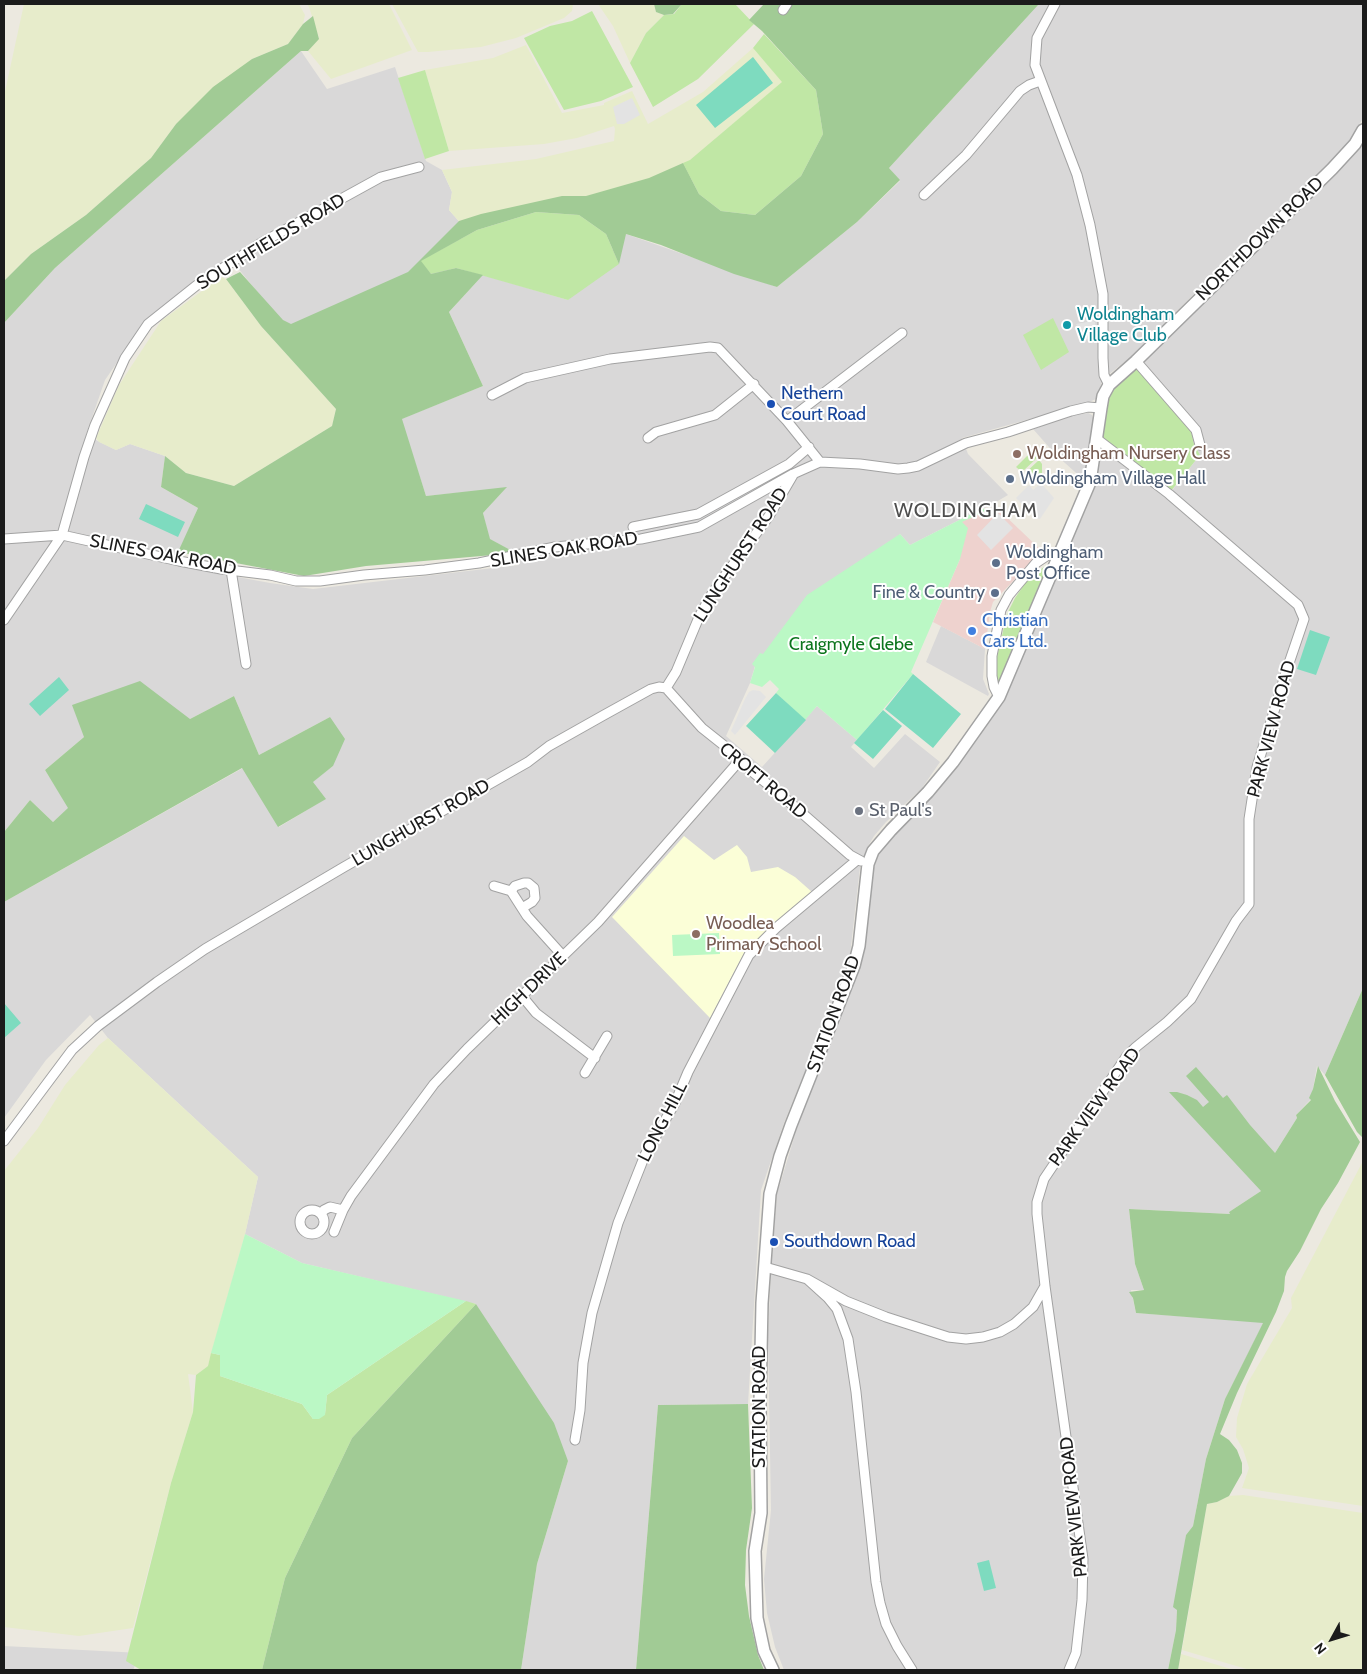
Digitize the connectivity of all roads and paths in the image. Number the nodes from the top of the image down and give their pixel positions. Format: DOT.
graph roads {
  1 [pos="1055,4"];
  2 [pos="1040,81"];
  3 [pos="1363,130"];
  4 [pos="419,167"];
  5 [pos="924,195"];
  6 [pos="902,333"];
  7 [pos="1136,361"];
  8 [pos="754,384"];
  9 [pos="1109,385"];
  10 [pos="492,395"];
  11 [pos="1101,408"];
  12 [pos="787,421"];
  13 [pos="648,438"];
  14 [pos="1097,439"];
  15 [pos="1200,445"];
  16 [pos="809,446"];
  17 [pos="820,462"];
  18 [pos="793,474"];
  19 [pos="633,526"];
  20 [pos="62,535"];
  21 [pos="4,539"];
  22 [pos="1059,554"];
  23 [pos="231,570"];
  24 [pos="4,620"];
  25 [pos="246,664"];
  26 [pos="666,688"];
  27 [pos="998,697"];
  28 [pos="741,759"];
  29 [pos="863,862"];
  30 [pos="494,886"];
  31 [pos="511,890"];
  32 [pos="522,908"];
  33 [pos="563,956"];
  34 [pos="522,996"];
  35 [pos="607,1036"];
  36 [pos="595,1058"];
  37 [pos="585,1073"];
  38 [pos="4,1141"];
  39 [pos="343,1210"];
  40 [pos="321,1214"];
  41 [pos="334,1232"];
  42 [pos="764,1267"];
  43 [pos="807,1279"];
  44 [pos="1046,1286"];
  45 [pos="575,1440"];
  46 [pos="773,1670"];
  47 [pos="912,1670"];
  48 [pos="1069,1670"];
  1 -- 2 [label="street"];
  2 -- 5 [label="street"];
  2 -- 9 [label="street"];
  3 -- 7 [label="street, NORTHDOWN ROAD"];
  4 -- 20 [label="street, SOUTHFIELDS ROAD"];
  6 -- 12 [label="street"];
  7 -- 9 [label="street, NORTHDOWN ROAD"];
  7 -- 15 [label="street"];
  8 -- 10 [label="street"];
  8 -- 12 [label="street"];
  8 -- 13 [label="street"];
  9 -- 11 [label="street, STATION ROAD"];
  11 -- 14 [label="street, STATION ROAD"];
  11 -- 17 [label="street, SLINES OAK ROAD"];
  12 -- 16 [label="street"];
  14 -- 22 [label="street, STATION ROAD"];
  14 -- 44 [label="street, PARK VIEW ROAD"];
  16 -- 17 [label="street"];
  16 -- 19 [label="street"];
  17 -- 18 [label="street, SLINES OAK ROAD"];
  18 -- 23 [label="street, SLINES OAK ROAD"];
  18 -- 26 [label="street, LUNGHURST ROAD"];
  20 -- 21 [label="street, SLINES OAK ROAD"];
  20 -- 23 [label="street, SLINES OAK ROAD"];
  20 -- 24 [label="street, SOUTHFIELDS ROAD"];
  22 -- 27 [label="street, STATION ROAD"];
  22 -- 27 [label="street"];
  23 -- 25 [label="street"];
  26 -- 28 [label="street, CROFT ROAD"];
  26 -- 38 [label="street, LUNGHURST ROAD"];
  27 -- 29 [label="street, STATION ROAD"];
  28 -- 29 [label="street, CROFT ROAD"];
  28 -- 33 [label="street, HIGH DRIVE"];
  29 -- 42 [label="street, STATION ROAD"];
  29 -- 45 [label="street, LONG HILL"];
  30 -- 31 [label="street"];
  31 -- 32 [label="street"];
  31 -- 32 [label="street"];
  32 -- 33 [label="street"];
  33 -- 34 [label="street, HIGH DRIVE"];
  34 -- 36 [label="street"];
  34 -- 39 [label="street, HIGH DRIVE"];
  35 -- 36 [label="street"];
  36 -- 37 [label="street"];
  39 -- 40 [label="street"];
  39 -- 41 [label="street, HIGH DRIVE"];
  42 -- 43 [label="street"];
  42 -- 46 [label="street, STATION ROAD"];
  43 -- 44 [label="street"];
  43 -- 47 [label="street"];
  44 -- 48 [label="street, PARK VIEW ROAD"];
}
